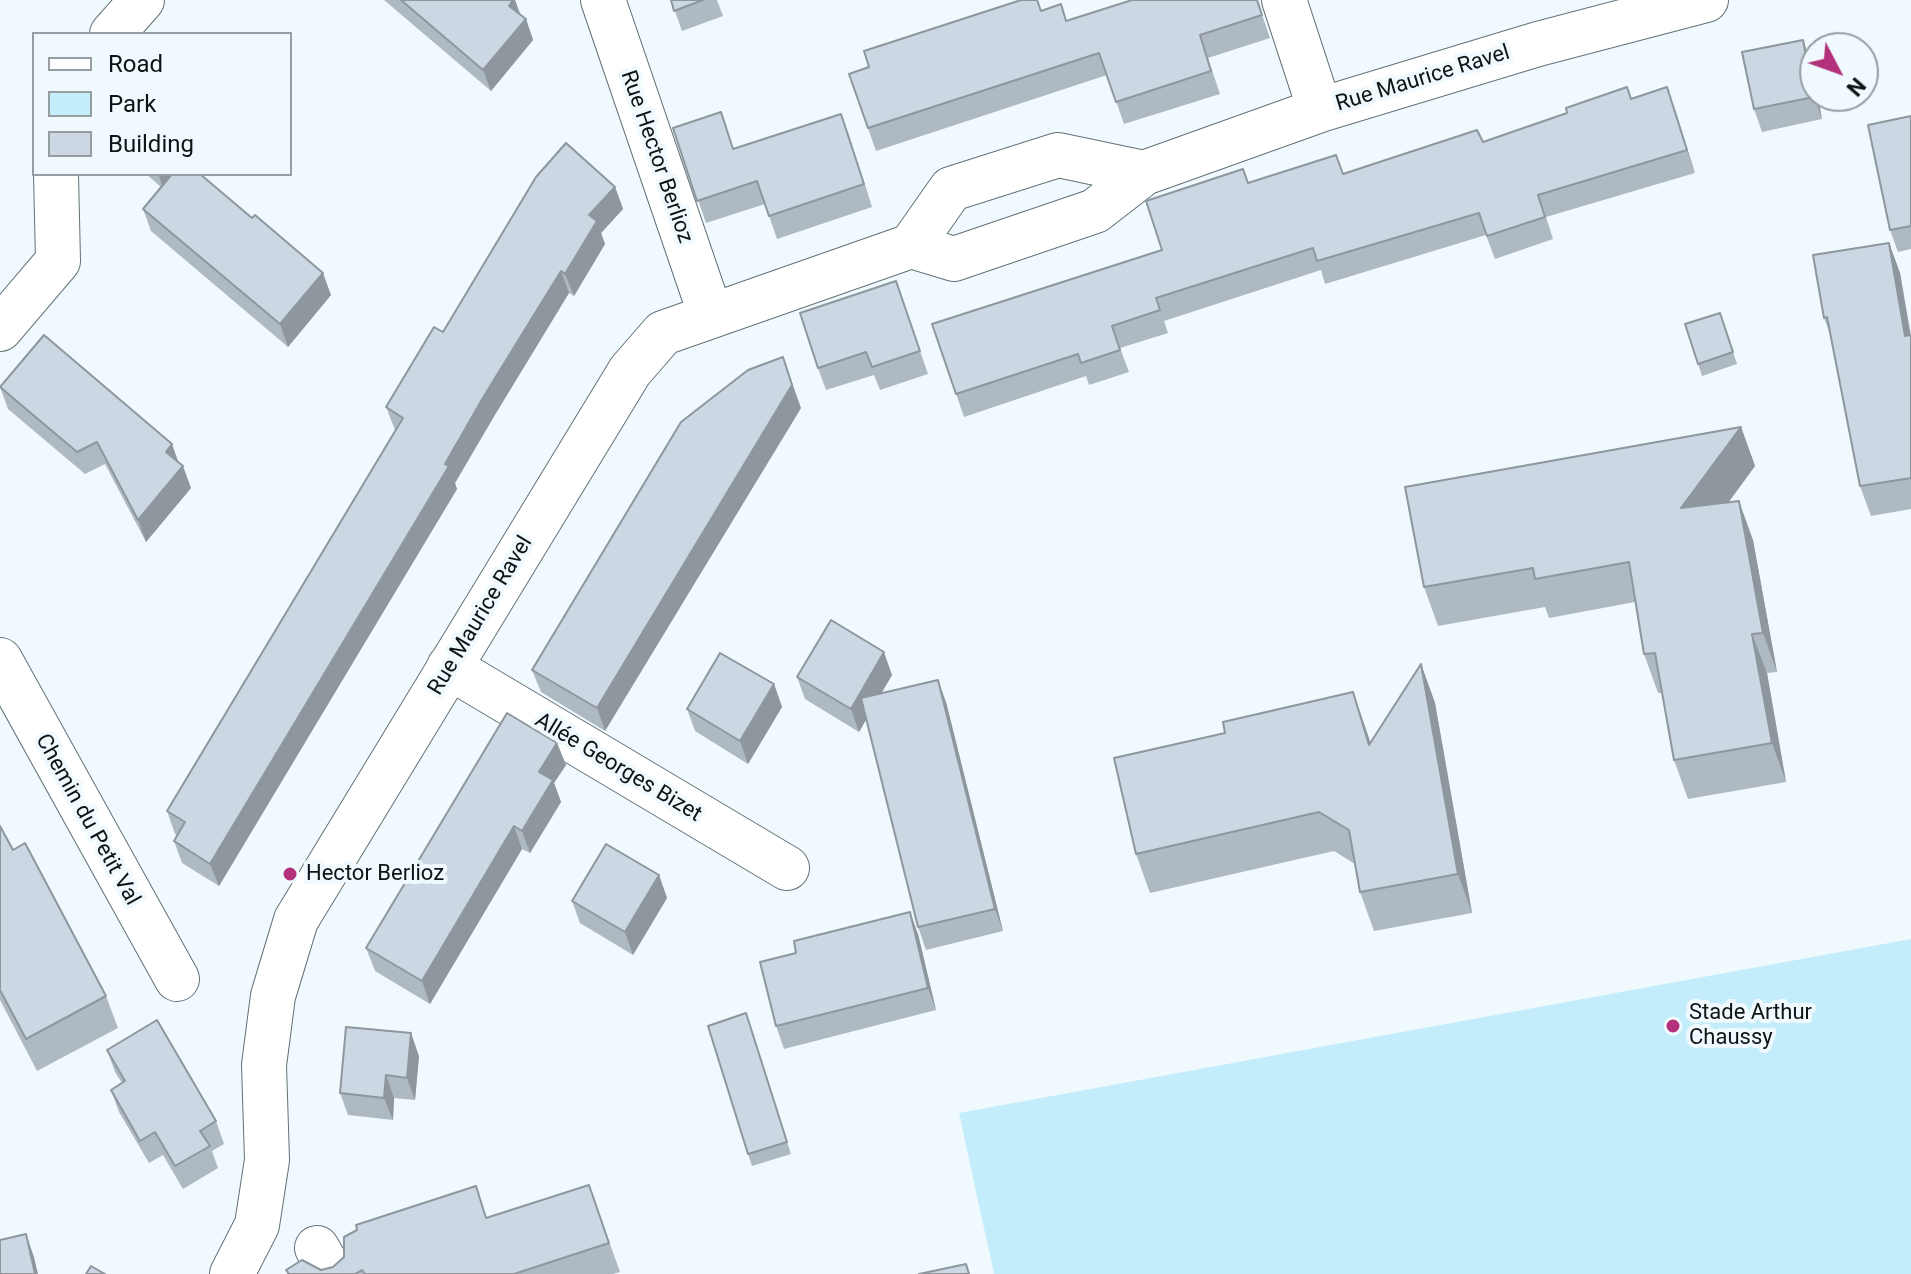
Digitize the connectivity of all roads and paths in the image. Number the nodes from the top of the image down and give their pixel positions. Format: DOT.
graph roads {
  1 [pos="142,0"];
  2 [pos="603,0"];
  3 [pos="1284,0"];
  4 [pos="1706,0"];
  5 [pos="114,32"];
  6 [pos="1320,110"];
  7 [pos="1144,173"];
  8 [pos="56,176"];
  9 [pos="911,246"];
  10 [pos="710,313"];
  11 [pos="0,329"];
  12 [pos="0,660"];
  13 [pos="449,667"];
  14 [pos="787,868"];
  15 [pos="177,979"];
  16 [pos="232,1274"];
  1 -- 5 [label="street"];
  2 -- 10 [label="street, Rue Hector Berlioz"];
  3 -- 6 [label="street"];
  4 -- 6 [label="street, Rue Maurice Ravel"];
  6 -- 7 [label="street, Rue Maurice Ravel"];
  7 -- 9 [label="street, Rue Maurice Ravel"];
  7 -- 9 [label="street"];
  8 -- 11 [label="street"];
  9 -- 10 [label="street, Rue Maurice Ravel"];
  10 -- 13 [label="street, Rue Maurice Ravel"];
  12 -- 15 [label="street, Chemin du Petit Val"];
  13 -- 14 [label="street, Allée Georges Bizet"];
  13 -- 16 [label="street, Rue Maurice Ravel"];
}
